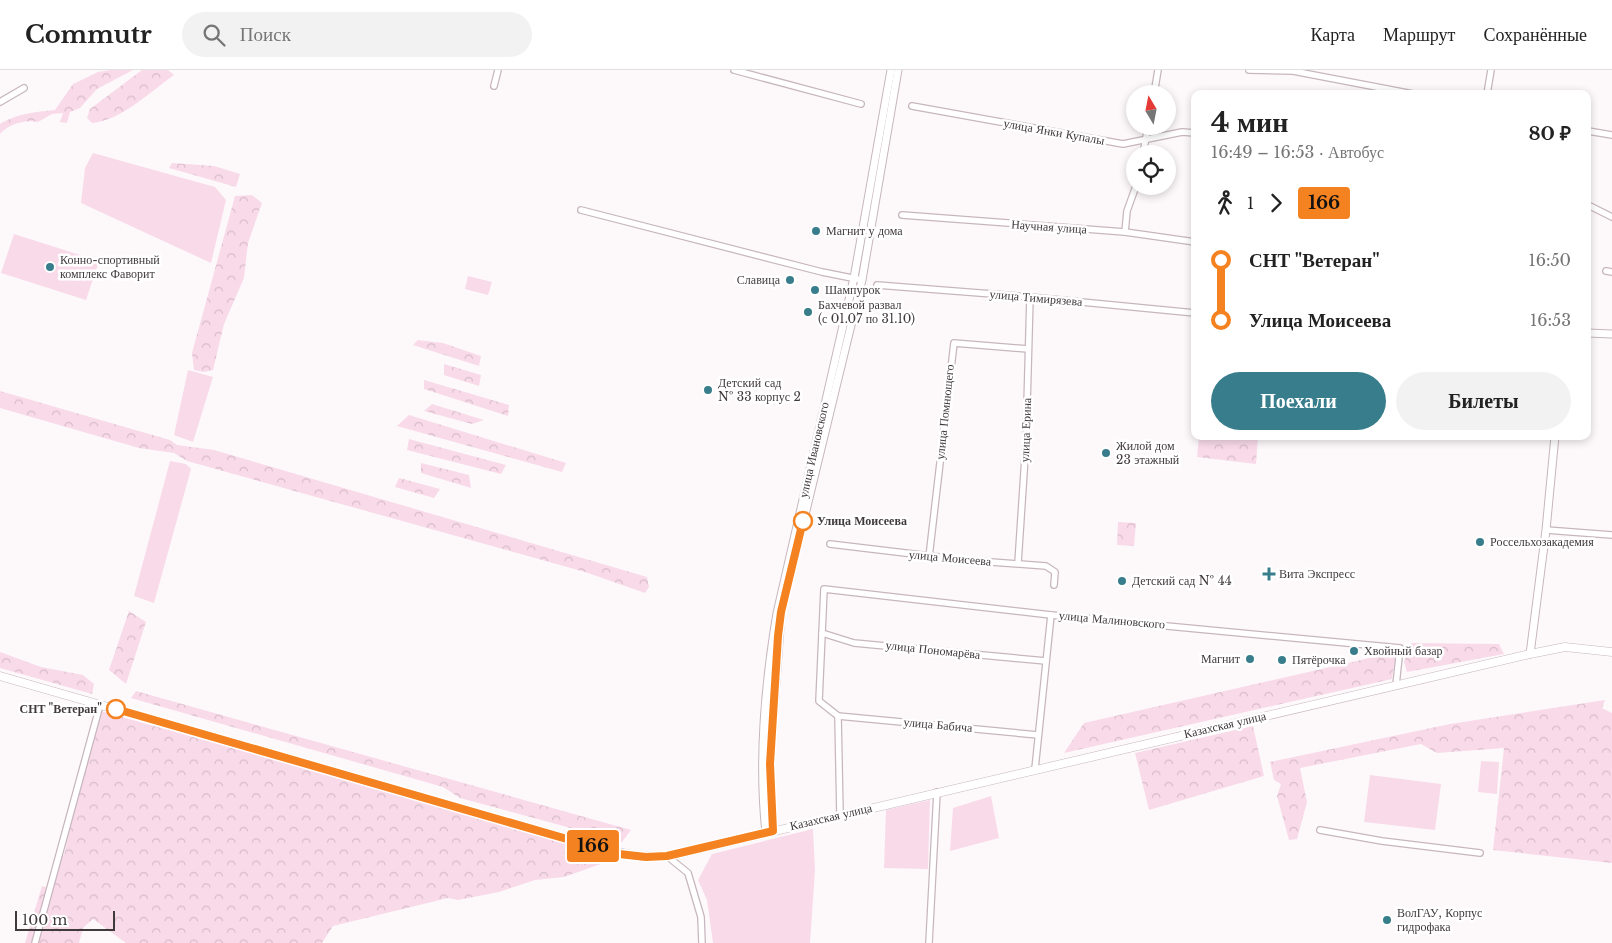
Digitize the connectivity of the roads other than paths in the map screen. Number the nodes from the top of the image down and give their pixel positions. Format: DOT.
graph roads {
  1 [pos="498,70"];
  2 [pos="734,70"];
  3 [pos="891,70"];
  4 [pos="898,70"];
  5 [pos="1158,70"];
  6 [pos="1249,70"];
  7 [pos="1491,70"];
  8 [pos="1292,71"];
  9 [pos="1156,85"];
  10 [pos="494,86"];
  11 [pos="24,88"];
  12 [pos="1392,90"];
  13 [pos="1488,90"];
  14 [pos="0,102"];
  15 [pos="861,104"];
  16 [pos="912,106"];
  17 [pos="1591,132"];
  18 [pos="1191,133"];
  19 [pos="1147,135"];
  20 [pos="1612,135"];
  21 [pos="1146,140"];
  22 [pos="1145,145"];
  23 [pos="1133,195"];
  24 [pos="1591,206"];
  25 [pos="581,210"];
  26 [pos="902,215"];
  27 [pos="1612,217"];
  28 [pos="1125,232"];
  29 [pos="1191,241"];
  30 [pos="854,278"];
  31 [pos="862,280"];
  32 [pos="877,285"];
  33 [pos="1030,297"];
  34 [pos="1191,313"];
  35 [pos="1591,333"];
  36 [pos="1612,334"];
  37 [pos="1028,349"];
  38 [pos="1555,440"];
  39 [pos="1546,530"];
  40 [pos="1612,535"];
  41 [pos="830,544"];
  42 [pos="929,557"];
  43 [pos="1018,563"];
  44 [pos="1054,585"];
  45 [pos="1051,615"];
  46 [pos="822,633"];
  47 [pos="1612,652"];
  48 [pos="1530,654"];
  49 [pos="1046,661"];
  50 [pos="0,676"];
  51 [pos="1396,685"];
  52 [pos="100,705"];
  53 [pos="838,716"];
  54 [pos="1038,734"];
  55 [pos="1035,769"];
  56 [pos="937,792"];
  57 [pos="840,815"];
  58 [pos="1320,830"];
  59 [pos="769,832"];
  60 [pos="1480,853"];
  61 [pos="667,856"];
  62 [pos="35,943"];
  63 [pos="702,943"];
  64 [pos="929,943"];
  1 -- 10 [label="street"];
  2 -- 15 [label="street"];
  3 -- 30 [label="street, улица Ивановского"];
  4 -- 31 [label="street, улица Ивановского"];
  5 -- 9 [label="street"];
  6 -- 8 [label="street"];
  7 -- 13 [label="street"];
  8 -- 12 [label="street"];
  11 -- 14 [label="street"];
  16 -- 21 [label="street, улица Янки Купалы"];
  17 -- 20 [label="street"];
  18 -- 21 [label="street, улица Янки Купалы"];
  19 -- 21 [label="street"];
  21 -- 22 [label="street"];
  23 -- 28 [label="street"];
  24 -- 27 [label="street"];
  25 -- 30 [label="street"];
  26 -- 28 [label="street, Научная улица"];
  28 -- 29 [label="street, Научная улица"];
  30 -- 31 [label="street"];
  30 -- 59 [label="street, улица Ивановского"];
  31 -- 59 [label="street, улица Ивановского"];
  32 -- 33 [label="street, улица Тимирязева"];
  33 -- 34 [label="street, улица Тимирязева"];
  33 -- 37 [label="street, улица Ерина"];
  35 -- 36 [label="street"];
  37 -- 42 [label="street, улица Помнющего"];
  37 -- 43 [label="street, улица Ерина"];
  38 -- 39 [label="street"];
  39 -- 40 [label="street"];
  39 -- 48 [label="street"];
  41 -- 42 [label="street, улица Моисеева"];
  42 -- 43 [label="street, улица Моисеева"];
  43 -- 44 [label="street, улица Моисеева"];
  45 -- 46 [label="street, улица Малиновского"];
  45 -- 49 [label="street"];
  45 -- 51 [label="street, улица Малиновского"];
  46 -- 49 [label="street, улица Пономарёва"];
  46 -- 53 [label="street"];
  47 -- 48 [label="main road, Казахская улица"];
  48 -- 51 [label="main road, Казахская улица"];
  49 -- 54 [label="street"];
  50 -- 52 [label="main road, Казахская улица"];
  51 -- 55 [label="main road, Казахская улица"];
  52 -- 61 [label="main road, Казахская улица"];
  52 -- 62 [label="street"];
  53 -- 54 [label="street, улица Бабича"];
  53 -- 57 [label="street"];
  54 -- 55 [label="street"];
  55 -- 56 [label="main road, Казахская улица"];
  56 -- 57 [label="main road, Казахская улица"];
  56 -- 64 [label="street"];
  57 -- 59 [label="main road, Казахская улица"];
  58 -- 60 [label="street"];
  59 -- 61 [label="main road, Казахская улица"];
  61 -- 63 [label="street"];
}
